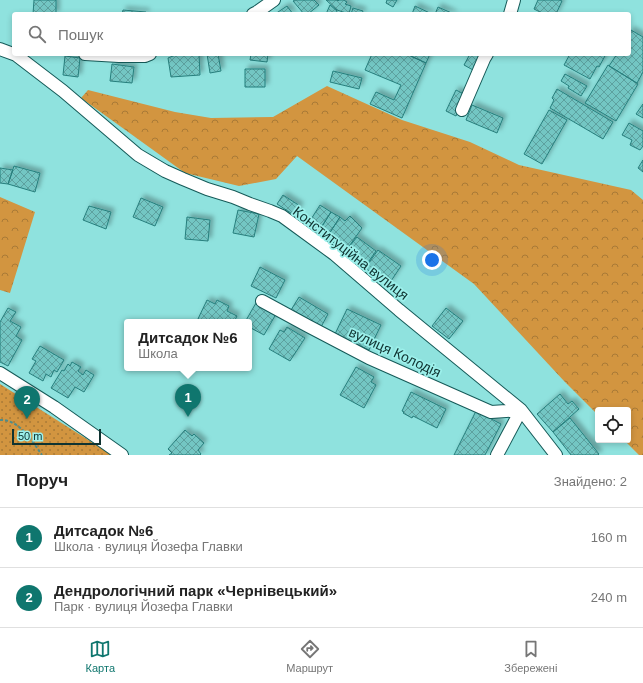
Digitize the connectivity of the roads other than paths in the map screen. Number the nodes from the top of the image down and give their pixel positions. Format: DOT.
graph roads {
  1 [pos="274,0"];
  2 [pos="514,0"];
  3 [pos="257,12"];
  4 [pos="511,12"];
  5 [pos="0,49"];
  6 [pos="12,52"];
  7 [pos="20,56"];
  8 [pos="119,56"];
  9 [pos="146,56"];
  10 [pos="486,56"];
  11 [pos="462,110"];
  12 [pos="262,301"];
  13 [pos="0,372"];
  14 [pos="521,410"];
  15 [pos="122,455"];
  16 [pos="497,455"];
  17 [pos="556,455"];
  1 -- 3 [label="street"];
  2 -- 4 [label="street"];
  5 -- 6 [label="street, Конституційна вулиця"];
  7 -- 14 [label="street, Конституційна вулиця"];
  8 -- 9 [label="street"];
  10 -- 11 [label="street"];
  12 -- 14 [label="street, вулиця Колодія"];
  13 -- 15 [label="street"];
  14 -- 16 [label="street"];
  14 -- 17 [label="street, Конституційна вулиця"];
}
